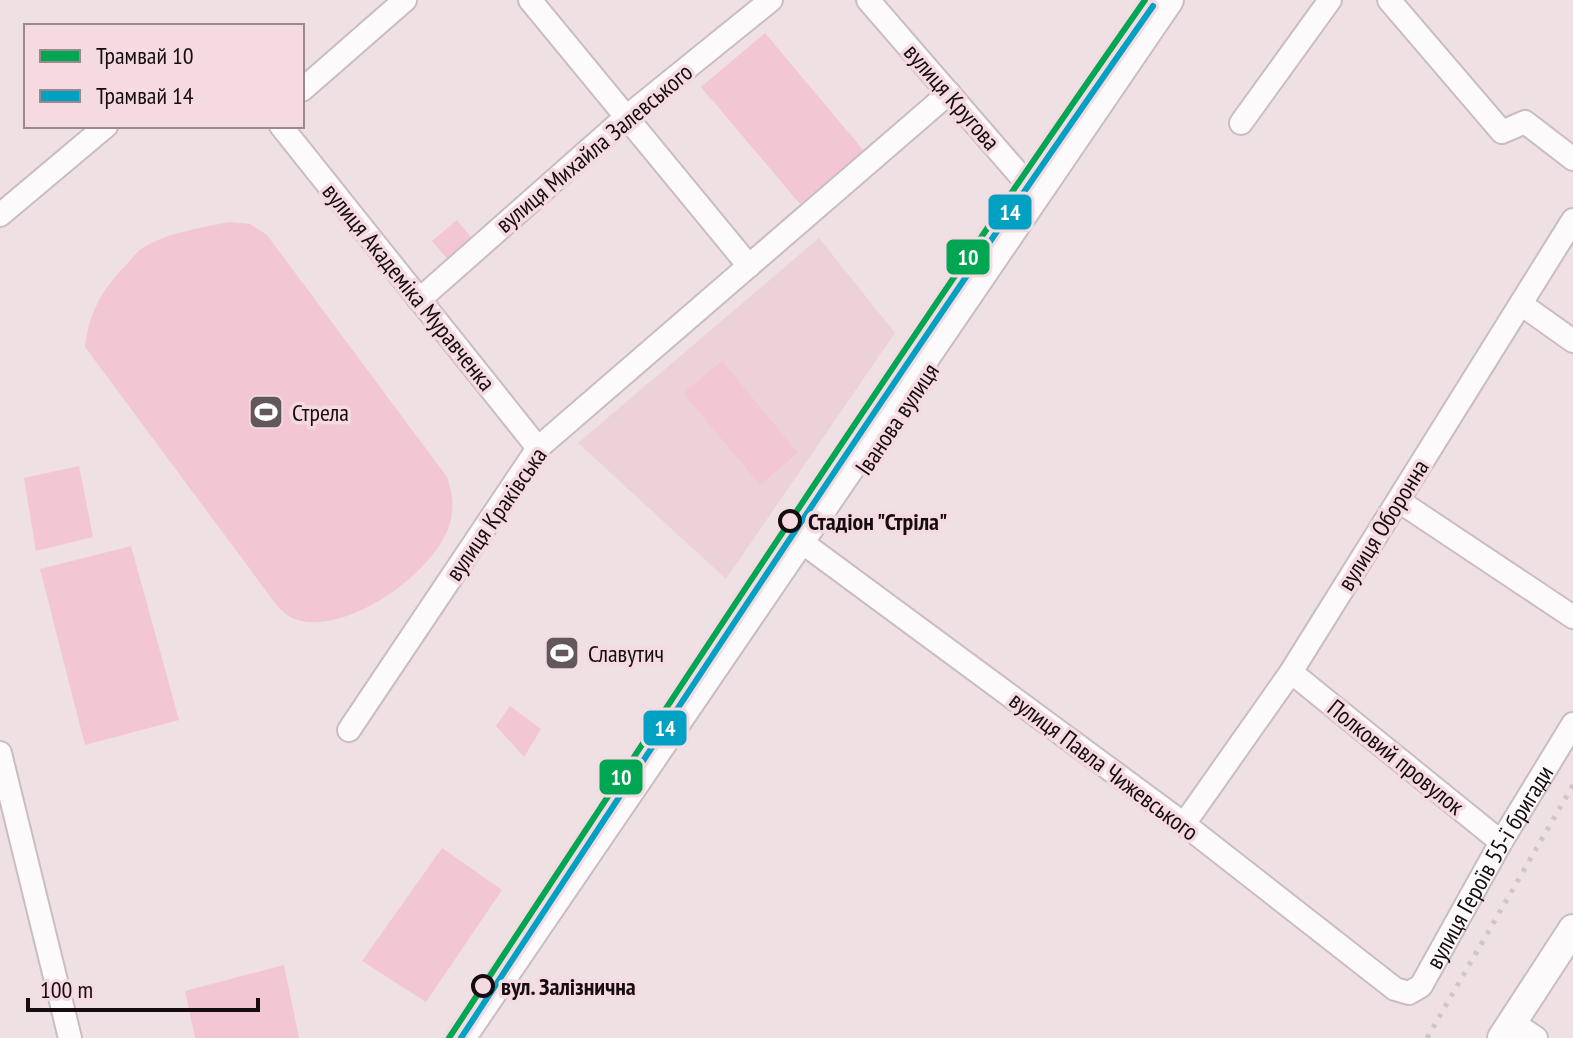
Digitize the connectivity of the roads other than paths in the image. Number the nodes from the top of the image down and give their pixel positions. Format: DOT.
graph roads {
  1 [pos="405,0"];
  2 [pos="530,0"];
  3 [pos="771,0"];
  4 [pos="868,0"];
  5 [pos="1169,0"];
  6 [pos="1183,0"];
  7 [pos="1330,0"];
  8 [pos="1389,0"];
  9 [pos="304,88"];
  10 [pos="949,93"];
  11 [pos="625,118"];
  12 [pos="1241,123"];
  13 [pos="104,128"];
  14 [pos="283,128"];
  15 [pos="1573,159"];
  16 [pos="1036,194"];
  17 [pos="0,215"];
  18 [pos="1573,220"];
  19 [pos="749,266"];
  20 [pos="419,300"];
  21 [pos="1521,304"];
  22 [pos="1573,341"];
  23 [pos="538,448"];
  24 [pos="1399,501"];
  25 [pos="804,544"];
  26 [pos="1573,617"];
  27 [pos="1291,672"];
  28 [pos="1573,724"];
  29 [pos="349,730"];
  30 [pos="0,753"];
  31 [pos="1184,824"];
  32 [pos="1501,842"];
  33 [pos="1573,929"];
  34 [pos="1395,989"];
  35 [pos="1507,1030"];
  36 [pos="70,1038"];
  37 [pos="461,1038"];
  38 [pos="477,1038"];
  39 [pos="1536,1038"];
  1 -- 9 [label="street"];
  2 -- 11 [label="street"];
  3 -- 11 [label="street, вулиця Михайла Залевського"];
  4 -- 10 [label="street, вулиця Кругова"];
  5 -- 16 [label="main road, Іванова вулиця"];
  6 -- 25 [label="main road, Іванова вулиця"];
  7 -- 12 [label="street"];
  8 -- 15 [label="street"];
  10 -- 16 [label="street, вулиця Кругова"];
  10 -- 19 [label="street, вулиця Краківська"];
  11 -- 19 [label="street"];
  11 -- 20 [label="street, вулиця Михайла Залевського"];
  13 -- 17 [label="street"];
  14 -- 20 [label="street, вулиця Академіка Муравченка"];
  16 -- 25 [label="main road, Іванова вулиця"];
  18 -- 21 [label="street, вулиця Оборонна"];
  19 -- 23 [label="street, вулиця Краківська"];
  20 -- 23 [label="street, вулиця Академіка Муравченка"];
  21 -- 22 [label="street"];
  21 -- 24 [label="street, вулиця Оборонна"];
  23 -- 29 [label="street, вулиця Краківська"];
  24 -- 26 [label="street"];
  24 -- 27 [label="street, вулиця Оборонна"];
  25 -- 31 [label="street, вулиця Павла Чижевського"];
  25 -- 37 [label="main road, Іванова вулиця"];
  25 -- 38 [label="main road, Іванова вулиця"];
  27 -- 31 [label="street, вулиця Оборонна"];
  27 -- 32 [label="street, Полковий провулок"];
  28 -- 32 [label="street, вулиця Героїв 55-ї бригади"];
  30 -- 36 [label="street"];
  31 -- 34 [label="street, вулиця Павла Чижевського"];
  32 -- 34 [label="street, вулиця Героїв 55-ї бригади"];
  33 -- 35 [label="main road"];
  35 -- 39 [label="street"];
}
